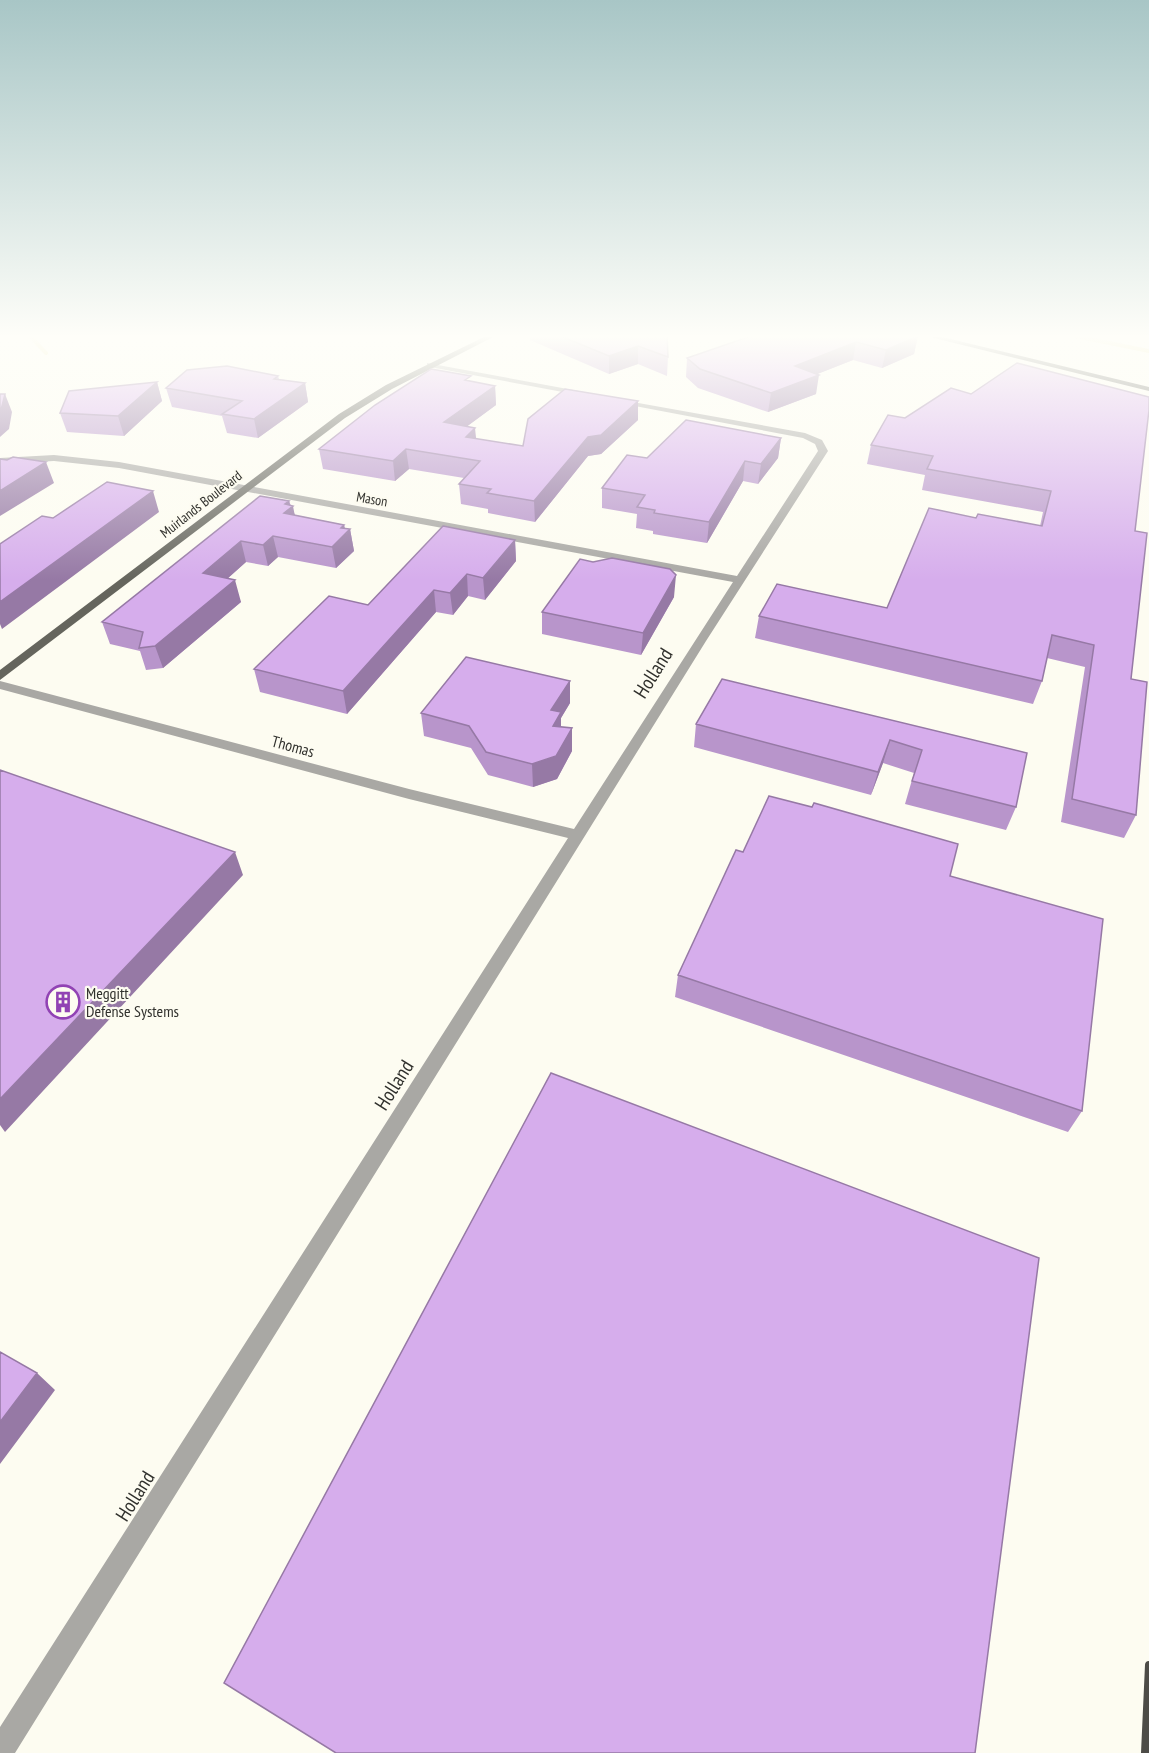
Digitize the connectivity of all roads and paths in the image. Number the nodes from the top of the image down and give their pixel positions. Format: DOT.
graph roads {
  1 [pos="341,417"];
  2 [pos="702,417"];
  3 [pos="0,461"];
  4 [pos="244,489"];
  5 [pos="739,580"];
  6 [pos="0,676"];
  7 [pos="0,685"];
  8 [pos="578,835"];
  9 [pos="0,1752"];
  1 -- 4 [label="main road, Muirlands Boulevard"];
  2 -- 5 [label="street, Holland"];
  3 -- 4 [label="street, Mason"];
  4 -- 5 [label="street, Mason"];
  4 -- 6 [label="main road, Muirlands Boulevard"];
  5 -- 8 [label="street, Holland"];
  7 -- 8 [label="street, Thomas"];
  8 -- 9 [label="street, Holland"];
}
